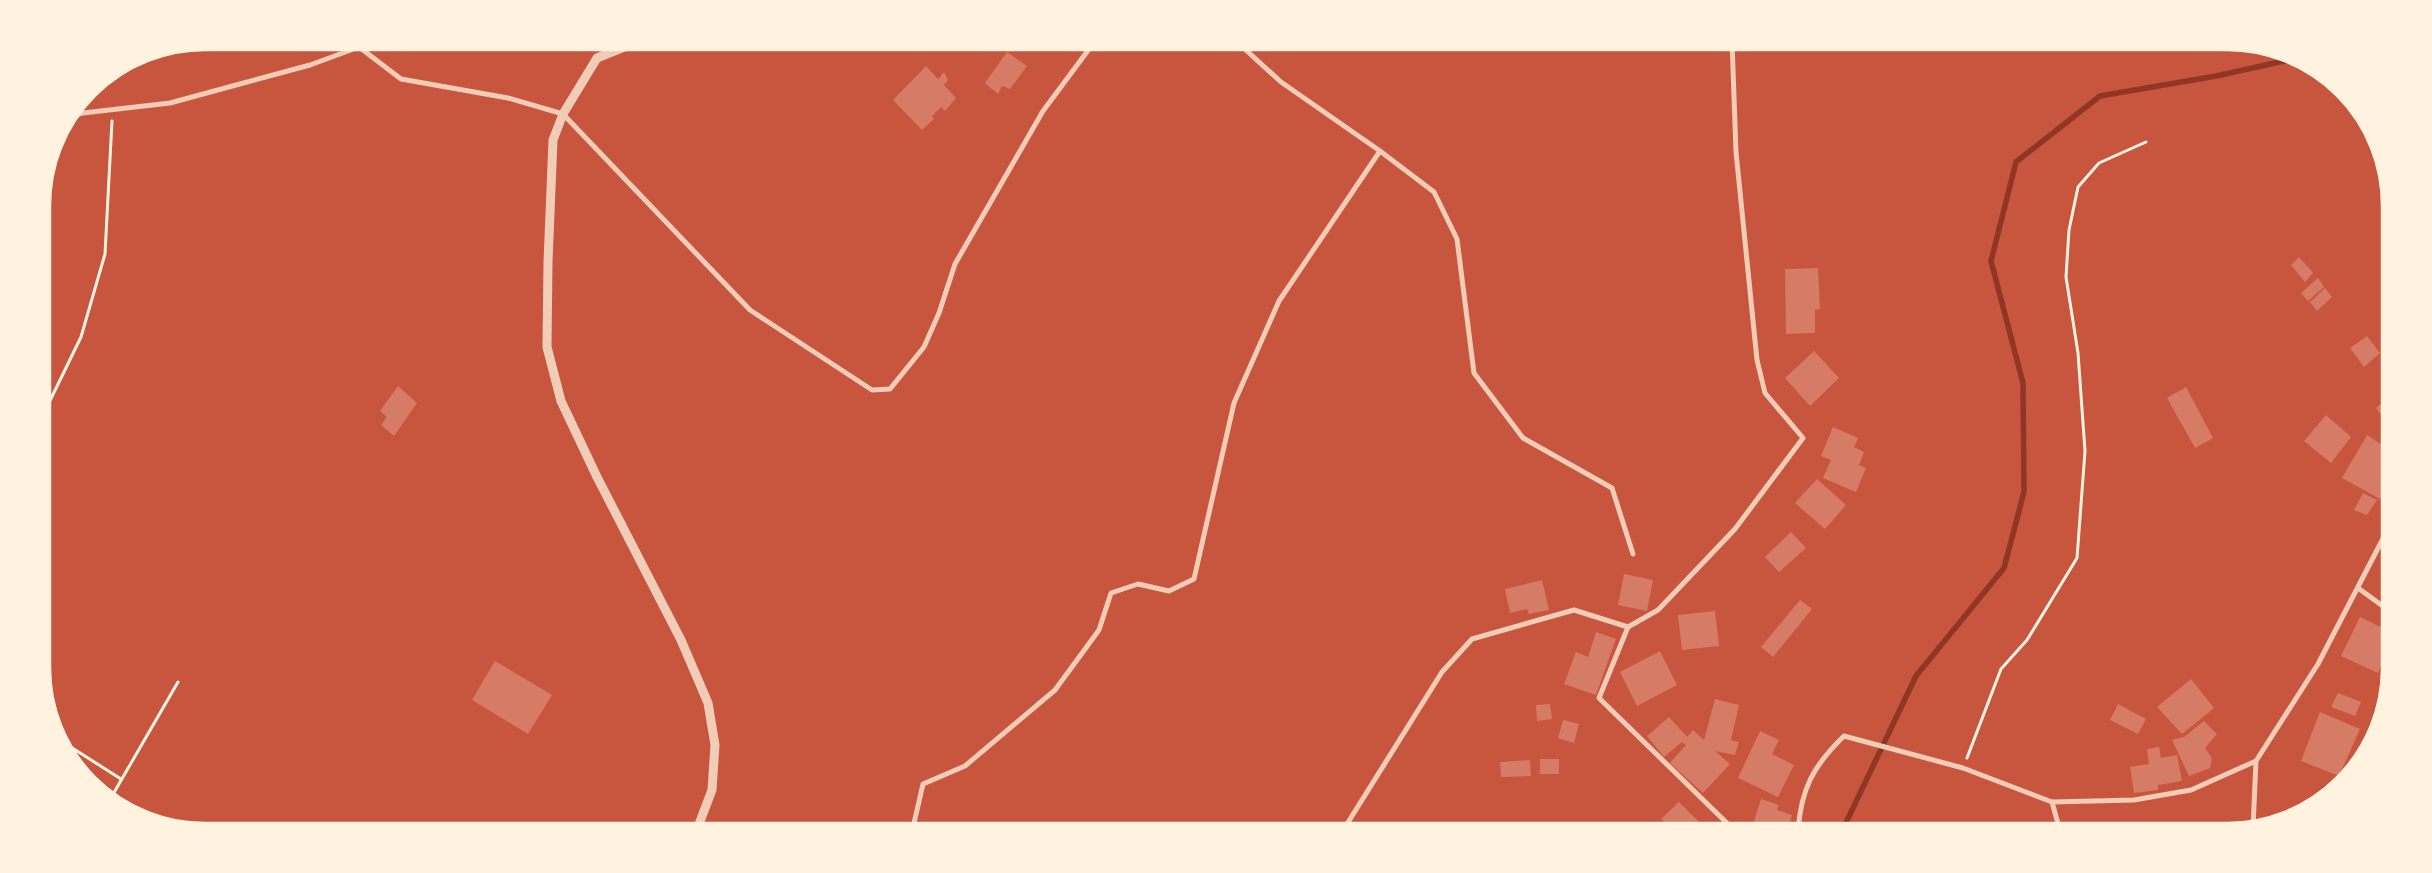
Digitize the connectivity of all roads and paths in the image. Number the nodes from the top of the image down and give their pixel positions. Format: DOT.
graph roads {
  1 [pos="351,50"];
  2 [pos="363,50"];
  3 [pos="617,50"];
  4 [pos="1088,50"];
  5 [pos="1246,50"];
  6 [pos="1732,50"];
  7 [pos="113,110"];
  8 [pos="563,114"];
  9 [pos="79,115"];
  10 [pos="2146,142"];
  11 [pos="1380,150"];
  12 [pos="50,401"];
  13 [pos="2382,541"];
  14 [pos="1633,554"];
  15 [pos="2358,588"];
  16 [pos="2382,605"];
  17 [pos="1628,627"];
  18 [pos="178,682"];
  19 [pos="73,748"];
  20 [pos="2256,761"];
  21 [pos="1963,768"];
  22 [pos="121,779"];
  23 [pos="114,793"];
  24 [pos="2052,802"];
  25 [pos="2253,821"];
  26 [pos="699,823"];
  27 [pos="914,823"];
  28 [pos="1348,823"];
  29 [pos="1726,823"];
  30 [pos="1798,823"];
  31 [pos="2058,823"];
  1 -- 7 [label="street"];
  2 -- 8 [label="street"];
  3 -- 8 [label="street"];
  4 -- 8 [label="street"];
  5 -- 11 [label="street"];
  6 -- 17 [label="street"];
  7 -- 9 [label="street"];
  7 -- 12 [label="path"];
  8 -- 26 [label="street"];
  10 -- 21 [label="path"];
  11 -- 14 [label="street"];
  11 -- 27 [label="street"];
  13 -- 15 [label="street"];
  15 -- 16 [label="street"];
  15 -- 20 [label="street"];
  17 -- 28 [label="street"];
  17 -- 29 [label="street"];
  18 -- 22 [label="path"];
  19 -- 22 [label="path"];
  20 -- 24 [label="street"];
  20 -- 25 [label="street"];
  21 -- 24 [label="street"];
  21 -- 30 [label="street"];
  22 -- 23 [label="path"];
  24 -- 31 [label="street"];
}
